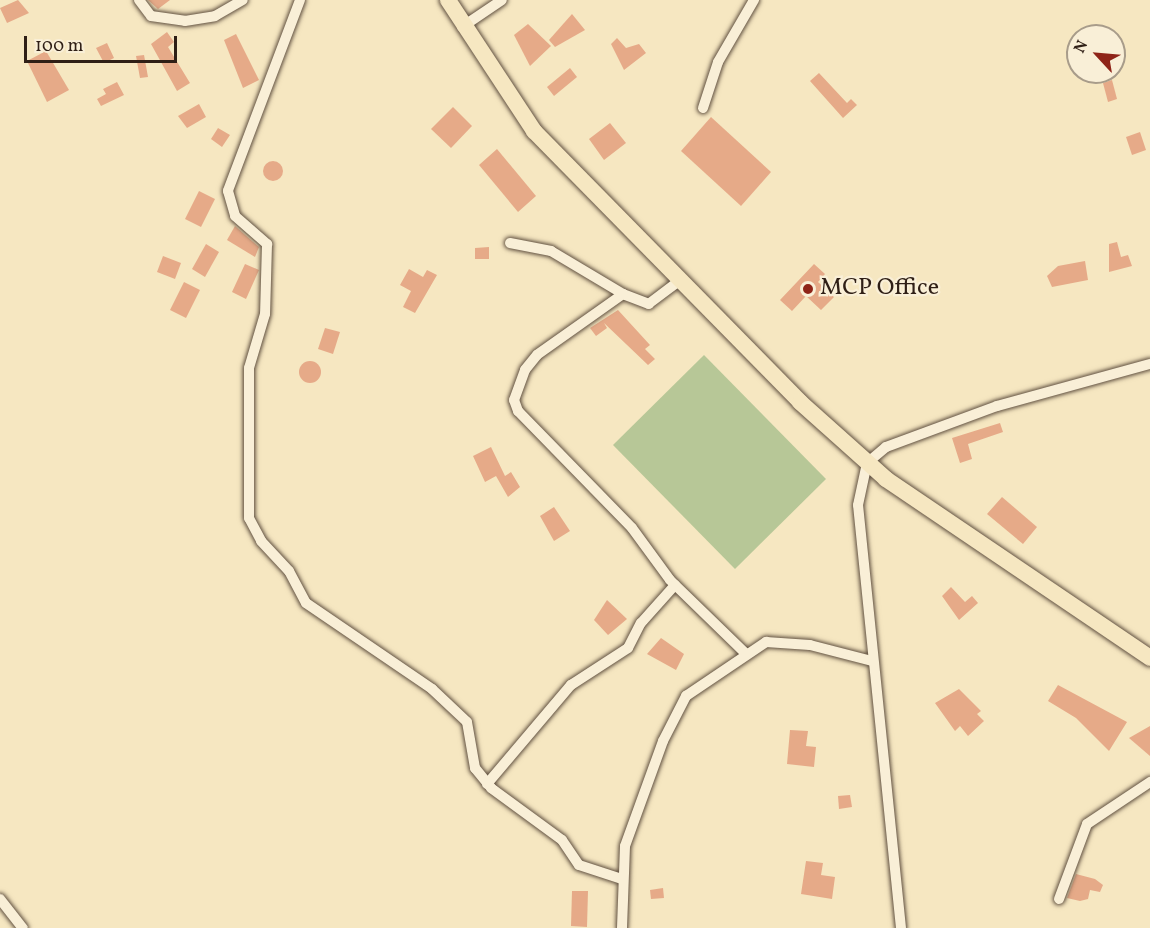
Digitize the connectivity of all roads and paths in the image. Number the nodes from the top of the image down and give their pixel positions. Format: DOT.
graph roads {
  1 [pos="139,0"];
  2 [pos="243,0"];
  3 [pos="300,0"];
  4 [pos="448,0"];
  5 [pos="502,0"];
  6 [pos="754,0"];
  7 [pos="462,27"];
  8 [pos="703,108"];
  9 [pos="510,243"];
  10 [pos="679,281"];
  11 [pos="622,294"];
  12 [pos="1150,364"];
  13 [pos="867,463"];
  14 [pos="675,585"];
  15 [pos="745,652"];
  16 [pos="1150,658"];
  17 [pos="872,661"];
  18 [pos="1150,782"];
  19 [pos="487,784"];
  20 [pos="622,879"];
  21 [pos="0,899"];
  22 [pos="1059,899"];
  23 [pos="23,928"];
  24 [pos="622,928"];
  25 [pos="901,928"];
  1 -- 2 [label="street"];
  3 -- 19 [label="street"];
  4 -- 7 [label="main road"];
  5 -- 7 [label="street"];
  6 -- 8 [label="street"];
  7 -- 10 [label="main road"];
  9 -- 11 [label="street"];
  10 -- 11 [label="street"];
  10 -- 13 [label="main road"];
  11 -- 14 [label="street"];
  12 -- 13 [label="street"];
  13 -- 16 [label="main road"];
  13 -- 17 [label="street"];
  14 -- 15 [label="street"];
  14 -- 19 [label="street"];
  15 -- 17 [label="street"];
  15 -- 20 [label="street"];
  17 -- 25 [label="street"];
  18 -- 22 [label="street"];
  19 -- 20 [label="street"];
  20 -- 24 [label="street"];
  21 -- 23 [label="street"];
}
